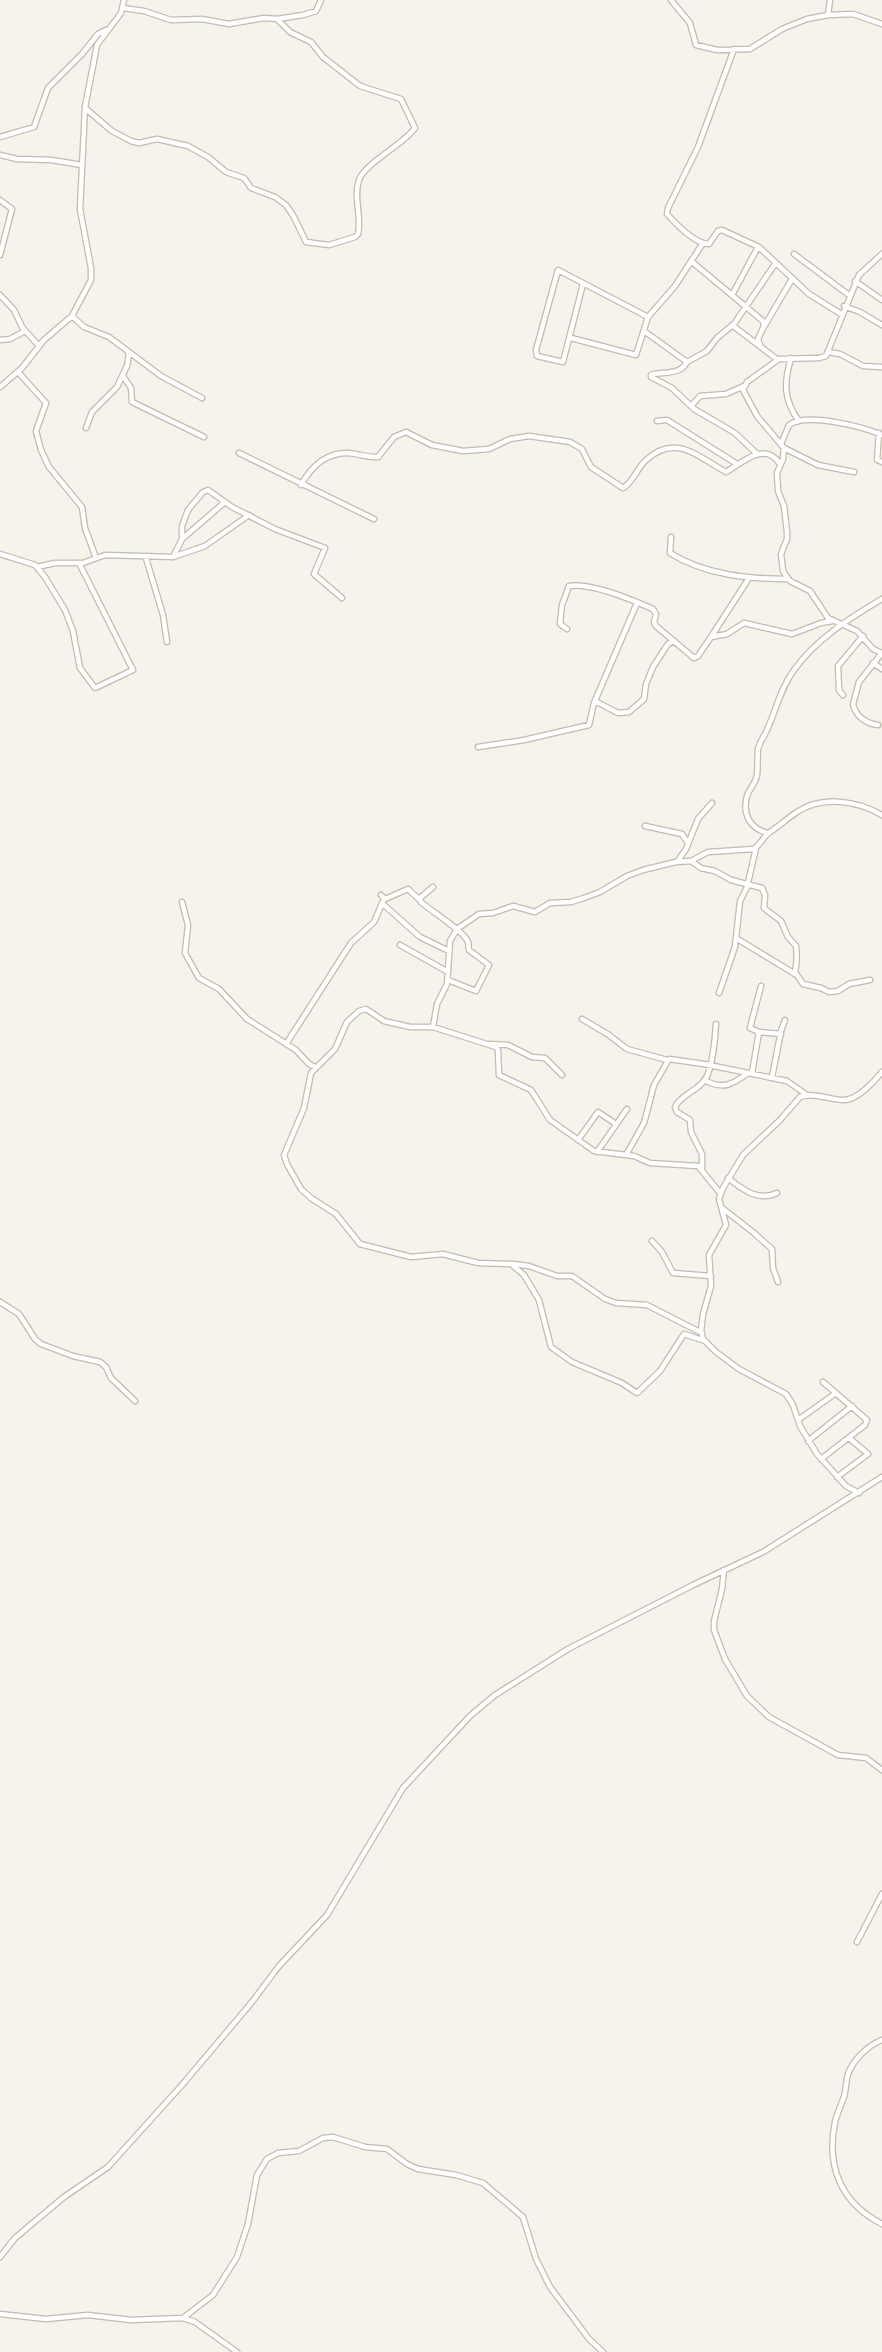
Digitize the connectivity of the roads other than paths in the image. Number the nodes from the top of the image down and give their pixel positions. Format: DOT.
graph roads {
  1 [pos="124,0"];
  2 [pos="321,0"];
  3 [pos="671,0"];
  4 [pos="830,0"];
  5 [pos="123,8"];
  6 [pos="828,15"];
  7 [pos="277,19"];
  8 [pos="882,24"];
  9 [pos="106,30"];
  10 [pos="734,49"];
  11 [pos="85,108"];
  12 [pos="0,137"];
  13 [pos="0,155"];
  14 [pos="82,166"];
  15 [pos="0,200"];
  16 [pos="703,243"];
  17 [pos="758,247"];
  18 [pos="794,254"];
  19 [pos="882,254"];
  20 [pos="0,255"];
  21 [pos="691,262"];
  22 [pos="775,264"];
  23 [pos="792,278"];
  24 [pos="855,281"];
  25 [pos="583,284"];
  26 [pos="0,295"];
  27 [pos="732,295"];
  28 [pos="849,295"];
  29 [pos="882,300"];
  30 [pos="844,306"];
  31 [pos="746,307"];
  32 [pos="841,314"];
  33 [pos="72,316"];
  34 [pos="648,317"];
  35 [pos="732,325"];
  36 [pos="764,325"];
  37 [pos="882,325"];
  38 [pos="26,331"];
  39 [pos="644,331"];
  40 [pos="571,338"];
  41 [pos="0,340"];
  42 [pos="760,345"];
  43 [pos="39,346"];
  44 [pos="828,352"];
  45 [pos="129,353"];
  46 [pos="791,358"];
  47 [pos="778,360"];
  48 [pos="687,362"];
  49 [pos="882,367"];
  50 [pos="18,372"];
  51 [pos="122,376"];
  52 [pos="744,386"];
  53 [pos="0,387"];
  54 [pos="202,398"];
  55 [pos="690,406"];
  56 [pos="657,421"];
  57 [pos="799,421"];
  58 [pos="86,428"];
  59 [pos="880,434"];
  60 [pos="204,437"];
  61 [pos="782,446"];
  62 [pos="239,453"];
  63 [pos="757,454"];
  64 [pos="882,462"];
  65 [pos="737,464"];
  66 [pos="780,464"];
  67 [pos="854,472"];
  68 [pos="302,485"];
  69 [pos="224,502"];
  70 [pos="249,515"];
  71 [pos="374,519"];
  72 [pos="671,537"];
  73 [pos="182,539"];
  74 [pos="0,554"];
  75 [pos="172,557"];
  76 [pos="96,558"];
  77 [pos="146,558"];
  78 [pos="79,563"];
  79 [pos="37,567"];
  80 [pos="749,578"];
  81 [pos="788,579"];
  82 [pos="342,598"];
  83 [pos="882,599"];
  84 [pos="637,603"];
  85 [pos="833,621"];
  86 [pos="840,624"];
  87 [pos="567,629"];
  88 [pos="863,636"];
  89 [pos="711,638"];
  90 [pos="674,640"];
  91 [pos="167,642"];
  92 [pos="882,653"];
  93 [pos="872,663"];
  94 [pos="882,669"];
  95 [pos="843,696"];
  96 [pos="595,701"];
  97 [pos="878,725"];
  98 [pos="478,747"];
  99 [pos="712,803"];
  100 [pos="882,816"];
  101 [pos="645,826"];
  102 [pos="768,833"];
  103 [pos="688,842"];
  104 [pos="756,848"];
  105 [pos="690,861"];
  106 [pos="677,862"];
  107 [pos="747,885"];
  108 [pos="433,886"];
  109 [pos="420,900"];
  110 [pos="182,902"];
  111 [pos="382,904"];
  112 [pos="457,928"];
  113 [pos="736,938"];
  114 [pos="400,945"];
  115 [pos="449,950"];
  116 [pos="448,972"];
  117 [pos="795,974"];
  118 [pos="448,980"];
  119 [pos="870,980"];
  120 [pos="761,986"];
  121 [pos="719,993"];
  122 [pos="582,1019"];
  123 [pos="785,1020"];
  124 [pos="716,1024"];
  125 [pos="433,1026"];
  126 [pos="759,1032"];
  127 [pos="781,1034"];
  128 [pos="286,1044"];
  129 [pos="488,1044"];
  130 [pos="667,1060"];
  131 [pos="709,1065"];
  132 [pos="315,1067"];
  133 [pos="882,1072"];
  134 [pos="750,1073"];
  135 [pos="562,1075"];
  136 [pos="772,1077"];
  137 [pos="876,1079"];
  138 [pos="704,1080"];
  139 [pos="881,1084"];
  140 [pos="808,1096"];
  141 [pos="627,1109"];
  142 [pos="616,1124"];
  143 [pos="578,1140"];
  144 [pos="597,1152"];
  145 [pos="626,1155"];
  146 [pos="702,1169"];
  147 [pos="728,1178"];
  148 [pos="720,1193"];
  149 [pos="778,1193"];
  150 [pos="721,1207"];
  151 [pos="652,1241"];
  152 [pos="511,1264"];
  153 [pos="711,1276"];
  154 [pos="778,1282"];
  155 [pos="0,1302"];
  156 [pos="702,1333"];
  157 [pos="705,1341"];
  158 [pos="823,1382"];
  159 [pos="836,1393"];
  160 [pos="135,1402"];
  161 [pos="852,1406"];
  162 [pos="798,1420"];
  163 [pos="849,1438"];
  164 [pos="808,1440"];
  165 [pos="821,1459"];
  166 [pos="837,1477"];
  167 [pos="882,1477"];
  168 [pos="859,1493"];
  169 [pos="724,1570"];
  170 [pos="882,1770"];
  171 [pos="882,1894"];
  172 [pos="857,1942"];
  173 [pos="882,2040"];
  174 [pos="882,2224"];
  175 [pos="0,2257"];
  176 [pos="193,2311"];
  177 [pos="0,2314"];
  178 [pos="183,2318"];
  179 [pos="195,2322"];
  180 [pos="237,2352"];
  181 [pos="603,2352"];
  1 -- 5 [label="street"];
  2 -- 7 [label="street"];
  3 -- 10 [label="street"];
  4 -- 6 [label="street"];
  5 -- 7 [label="street"];
  5 -- 9 [label="street"];
  6 -- 8 [label="street"];
  6 -- 10 [label="street"];
  7 -- 11 [label="street"];
  9 -- 11 [label="street"];
  9 -- 12 [label="street"];
  10 -- 16 [label="street"];
  11 -- 14 [label="street"];
  13 -- 14 [label="street"];
  14 -- 33 [label="street"];
  15 -- 20 [label="street"];
  16 -- 17 [label="street"];
  16 -- 21 [label="street"];
  17 -- 22 [label="street"];
  17 -- 27 [label="street"];
  18 -- 28 [label="street"];
  19 -- 24 [label="street"];
  21 -- 27 [label="street"];
  21 -- 34 [label="street"];
  22 -- 23 [label="street"];
  22 -- 31 [label="street"];
  23 -- 32 [label="street"];
  23 -- 36 [label="street"];
  24 -- 28 [label="street"];
  24 -- 29 [label="street"];
  25 -- 34 [label="street"];
  25 -- 40 [label="street"];
  25 -- 40 [label="street"];
  26 -- 38 [label="street"];
  27 -- 31 [label="street"];
  28 -- 30 [label="street"];
  30 -- 32 [label="street"];
  30 -- 37 [label="street"];
  31 -- 35 [label="street"];
  31 -- 36 [label="street"];
  32 -- 44 [label="street"];
  33 -- 43 [label="street"];
  33 -- 45 [label="street"];
  34 -- 39 [label="street"];
  35 -- 42 [label="street"];
  35 -- 48 [label="street"];
  36 -- 42 [label="street"];
  38 -- 41 [label="street"];
  38 -- 43 [label="street"];
  39 -- 40 [label="street"];
  39 -- 48 [label="street"];
  42 -- 47 [label="street"];
  43 -- 50 [label="street"];
  44 -- 46 [label="street"];
  44 -- 49 [label="street"];
  45 -- 51 [label="street"];
  45 -- 54 [label="street"];
  46 -- 47 [label="street"];
  46 -- 57 [label="street"];
  47 -- 52 [label="street"];
  48 -- 55 [label="street"];
  50 -- 53 [label="street"];
  50 -- 76 [label="street"];
  51 -- 58 [label="street"];
  51 -- 60 [label="street"];
  52 -- 55 [label="street"];
  52 -- 61 [label="street"];
  55 -- 63 [label="street"];
  56 -- 65 [label="street"];
  57 -- 59 [label="street"];
  57 -- 61 [label="street"];
  59 -- 64 [label="street"];
  61 -- 66 [label="street"];
  61 -- 67 [label="street"];
  62 -- 68 [label="street"];
  63 -- 65 [label="street"];
  63 -- 66 [label="street"];
  65 -- 68 [label="street"];
  66 -- 81 [label="street"];
  68 -- 71 [label="street"];
  69 -- 70 [label="street"];
  69 -- 73 [label="street"];
  69 -- 73 [label="street"];
  70 -- 75 [label="street"];
  70 -- 82 [label="street"];
  72 -- 80 [label="street"];
  73 -- 75 [label="street"];
  74 -- 79 [label="street"];
  75 -- 77 [label="street"];
  76 -- 77 [label="street"];
  76 -- 78 [label="street"];
  77 -- 91 [label="street"];
  78 -- 79 [label="street"];
  78 -- 79 [label="street"];
  80 -- 81 [label="street"];
  80 -- 89 [label="street"];
  81 -- 85 [label="street"];
  83 -- 86 [label="street"];
  84 -- 87 [label="street"];
  84 -- 90 [label="street"];
  84 -- 96 [label="street"];
  85 -- 86 [label="street"];
  85 -- 89 [label="street"];
  86 -- 88 [label="street"];
  86 -- 102 [label="street"];
  88 -- 92 [label="street"];
  88 -- 95 [label="street"];
  89 -- 90 [label="street"];
  90 -- 96 [label="street"];
  92 -- 93 [label="street"];
  93 -- 94 [label="street"];
  93 -- 97 [label="street"];
  96 -- 98 [label="street"];
  99 -- 103 [label="street"];
  100 -- 102 [label="street"];
  101 -- 103 [label="street"];
  102 -- 104 [label="street"];
  103 -- 106 [label="street"];
  104 -- 105 [label="street"];
  104 -- 107 [label="street"];
  105 -- 106 [label="street"];
  105 -- 107 [label="street"];
  106 -- 112 [label="street"];
  107 -- 113 [label="street"];
  107 -- 117 [label="street"];
  108 -- 109 [label="street"];
  109 -- 111 [label="street"];
  109 -- 112 [label="street"];
  110 -- 128 [label="street"];
  111 -- 115 [label="street"];
  111 -- 128 [label="street"];
  112 -- 115 [label="street"];
  112 -- 118 [label="street"];
  113 -- 117 [label="street"];
  113 -- 121 [label="street"];
  114 -- 116 [label="street"];
  115 -- 116 [label="street"];
  116 -- 118 [label="street"];
  117 -- 119 [label="street"];
  118 -- 125 [label="street"];
  120 -- 126 [label="street"];
  122 -- 130 [label="street"];
  123 -- 127 [label="street"];
  124 -- 131 [label="street"];
  125 -- 129 [label="street"];
  125 -- 132 [label="street"];
  126 -- 127 [label="street"];
  126 -- 134 [label="street"];
  127 -- 136 [label="street"];
  128 -- 132 [label="street"];
  129 -- 135 [label="street"];
  129 -- 143 [label="street"];
  130 -- 131 [label="street"];
  130 -- 145 [label="street"];
  131 -- 134 [label="street"];
  131 -- 138 [label="street"];
  132 -- 152 [label="street"];
  133 -- 137 [label="street"];
  134 -- 136 [label="street"];
  134 -- 138 [label="street"];
  136 -- 140 [label="street"];
  137 -- 139 [label="street"];
  137 -- 140 [label="street"];
  138 -- 146 [label="street"];
  140 -- 147 [label="street"];
  141 -- 142 [label="street"];
  142 -- 143 [label="street"];
  142 -- 144 [label="street"];
  143 -- 144 [label="street"];
  144 -- 145 [label="street"];
  145 -- 146 [label="street"];
  146 -- 148 [label="street"];
  147 -- 148 [label="street"];
  147 -- 149 [label="street"];
  148 -- 150 [label="street"];
  150 -- 153 [label="street"];
  150 -- 154 [label="street"];
  151 -- 153 [label="street"];
  152 -- 156 [label="street"];
  152 -- 157 [label="street"];
  153 -- 156 [label="street"];
  155 -- 160 [label="street"];
  156 -- 157 [label="street"];
  157 -- 162 [label="street"];
  158 -- 159 [label="street"];
  159 -- 161 [label="street"];
  159 -- 162 [label="street"];
  161 -- 163 [label="street"];
  161 -- 164 [label="street"];
  162 -- 164 [label="street"];
  163 -- 165 [label="street"];
  163 -- 166 [label="street"];
  164 -- 165 [label="street"];
  165 -- 166 [label="street"];
  166 -- 168 [label="street"];
  167 -- 168 [label="street"];
  168 -- 169 [label="street"];
  169 -- 170 [label="street"];
  169 -- 175 [label="street"];
  171 -- 172 [label="street"];
  173 -- 174 [label="street"];
  176 -- 178 [label="street"];
  176 -- 179 [label="street"];
  176 -- 181 [label="street"];
  177 -- 178 [label="street"];
  178 -- 179 [label="street"];
  179 -- 180 [label="street"];
}
